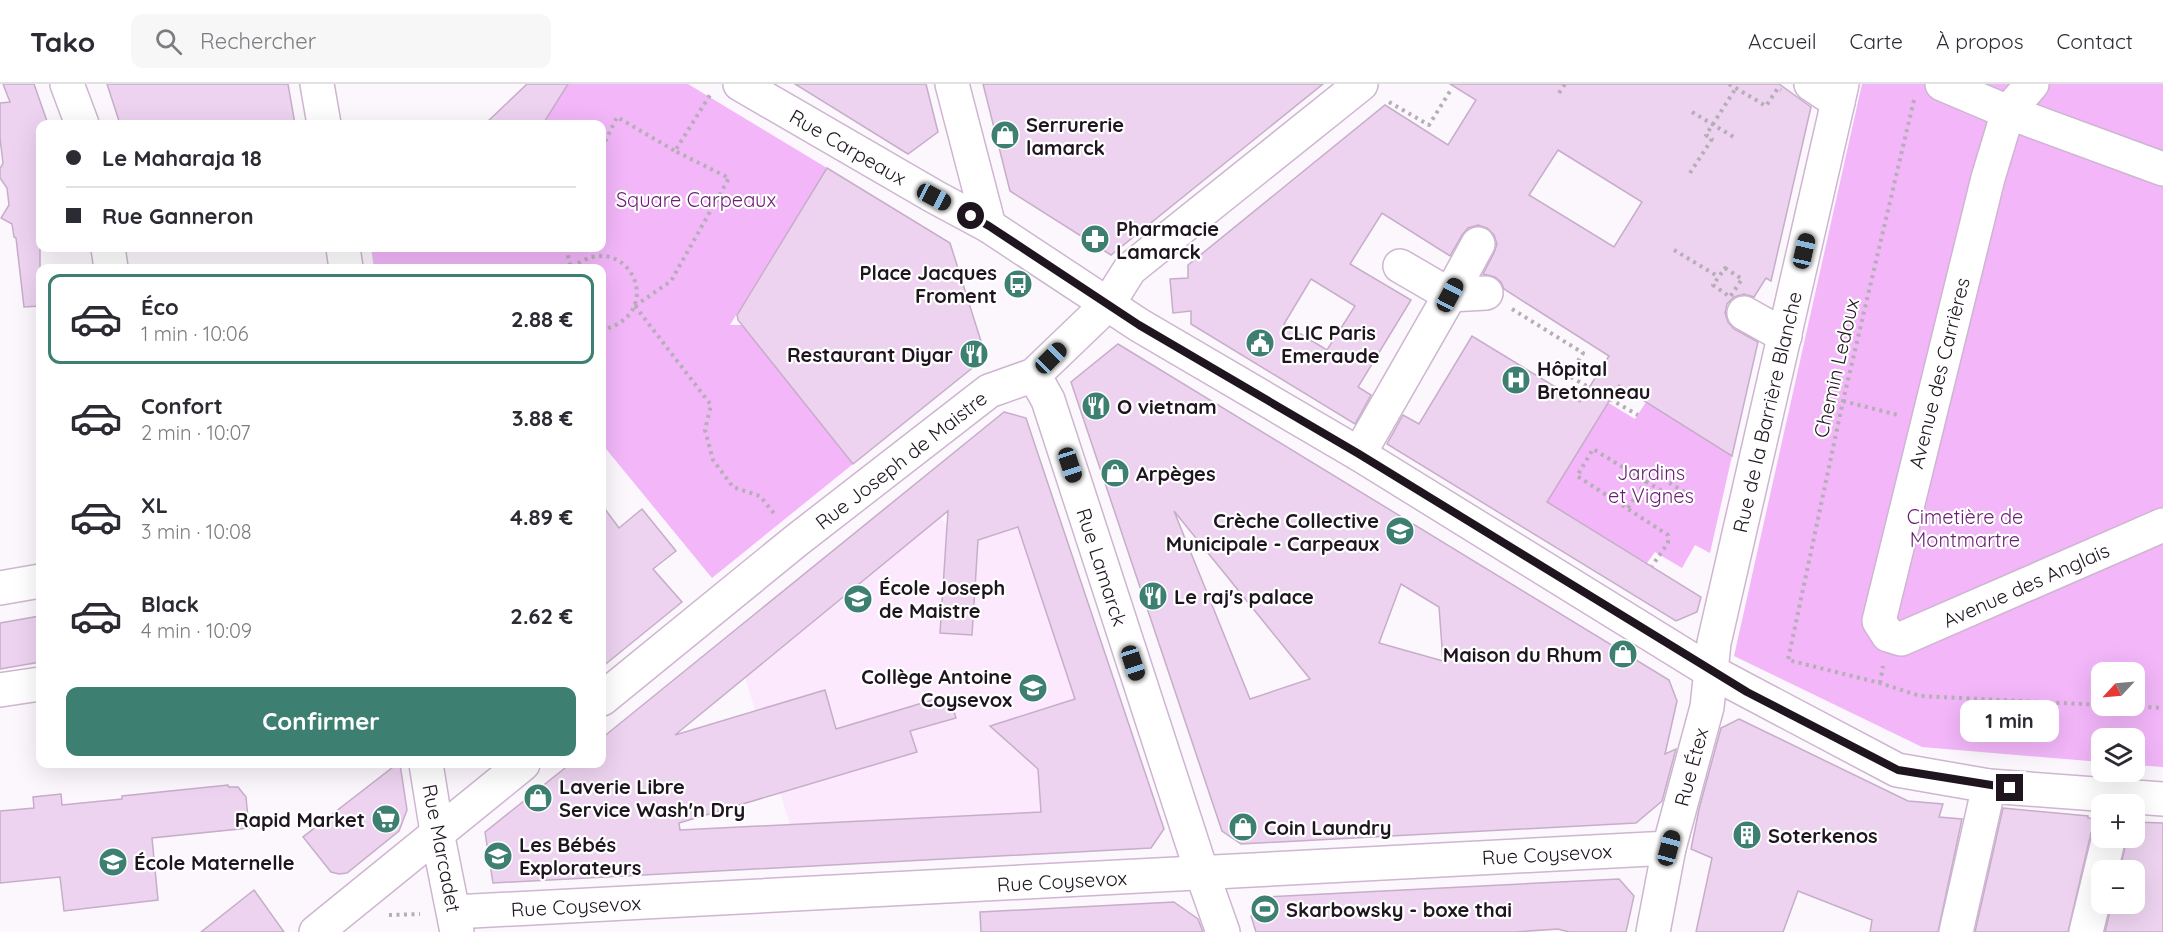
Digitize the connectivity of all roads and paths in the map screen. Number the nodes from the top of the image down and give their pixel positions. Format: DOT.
graph roads {
  1 [pos="67,84"];
  2 [pos="317,84"];
  3 [pos="740,84"];
  4 [pos="952,84"];
  5 [pos="1361,84"];
  6 [pos="1564,84"];
  7 [pos="1729,84"];
  8 [pos="1811,84"];
  9 [pos="2032,84"];
  10 [pos="1452,88"];
  11 [pos="1736,88"];
  12 [pos="1778,88"];
  13 [pos="1929,90"];
  14 [pos="1559,93"];
  15 [pos="1840,93"];
  16 [pos="709,97"];
  17 [pos="1389,102"];
  18 [pos="1692,112"];
  19 [pos="2008,112"];
  20 [pos="80,120"];
  21 [pos="323,120"];
  22 [pos="1737,139"];
  23 [pos="606,140"];
  24 [pos="675,151"];
  25 [pos="2163,169"];
  26 [pos="1690,172"];
  27 [pos="989,226"];
  28 [pos="1478,244"];
  29 [pos="1674,250"];
  30 [pos="576,264"];
  31 [pos="1400,266"];
  32 [pos="1719,277"];
  33 [pos="1486,292"];
  34 [pos="1450,295"];
  35 [pos="1108,304"];
  36 [pos="635,306"];
  37 [pos="1744,313"];
  38 [pos="606,329"];
  39 [pos="1785,336"];
  40 [pos="1035,375"];
  41 [pos="1843,401"];
  42 [pos="1893,413"];
  43 [pos="1638,415"];
  44 [pos="1359,454"];
  45 [pos="1650,471"];
  46 [pos="1646,481"];
  47 [pos="1628,508"];
  48 [pos="778,518"];
  49 [pos="2163,525"];
  50 [pos="1652,566"];
  51 [pos="36,581"];
  52 [pos="0,588"];
  53 [pos="1888,635"];
  54 [pos="1710,671"];
  55 [pos="36,685"];
  56 [pos="0,690"];
  57 [pos="606,696"];
  58 [pos="2091,704"];
  59 [pos="2145,707"];
  60 [pos="2163,708"];
  61 [pos="427,768"];
  62 [pos="518,768"];
  63 [pos="1989,786"];
  64 [pos="2091,797"];
  65 [pos="2145,799"];
  66 [pos="2163,799"];
  67 [pos="437,832"];
  68 [pos="1669,848"];
  69 [pos="2106,848"];
  70 [pos="1202,873"];
  71 [pos="388,915"];
  72 [pos="456,922"];
  73 [pos="316,932"];
  74 [pos="1223,932"];
  75 [pos="1653,932"];
  76 [pos="1956,932"];
  77 [pos="2086,932"];
  1 -- 20 [label="street"];
  2 -- 21 [label="street"];
  3 -- 27 [label="street, Rue Carpeaux"];
  4 -- 27 [label="street"];
  5 -- 35 [label="street, Rue Joseph de Maistre"];
  6 -- 14 [label="path"];
  7 -- 11 [label="path"];
  8 -- 15 [label="street"];
  9 -- 19 [label="street"];
  10 -- 17 [label="path"];
  11 -- 12 [label="path"];
  11 -- 26 [label="path"];
  13 -- 19 [label="street"];
  13 -- 41 [label="path, Chemin Ledoux"];
  15 -- 39 [label="street, Rue de la Barrière Blanche"];
  16 -- 24 [label="path"];
  18 -- 22 [label="path"];
  19 -- 25 [label="street"];
  19 -- 53 [label="street, Avenue des Carrières"];
  23 -- 24 [label="path"];
  24 -- 36 [label="path"];
  27 -- 35 [label="street"];
  28 -- 34 [label="street"];
  29 -- 32 [label="path"];
  30 -- 36 [label="path"];
  31 -- 34 [label="street"];
  32 -- 32 [label="path"];
  33 -- 34 [label="street"];
  33 -- 43 [label="path"];
  34 -- 44 [label="street"];
  35 -- 40 [label="street, Rue Joseph de Maistre"];
  35 -- 44 [label="street"];
  36 -- 38 [label="path"];
  36 -- 48 [label="path"];
  37 -- 39 [label="street"];
  39 -- 54 [label="street, Rue de la Barrière Blanche"];
  40 -- 57 [label="street, Rue Joseph de Maistre"];
  40 -- 70 [label="street, Rue Lamarck"];
  41 -- 42 [label="path"];
  41 -- 58 [label="path, Chemin Ledoux"];
  44 -- 54 [label="street"];
  45 -- 46 [label="path"];
  46 -- 47 [label="path"];
  46 -- 47 [label="path"];
  47 -- 50 [label="path"];
  49 -- 53 [label="street, Avenue des Anglais"];
  51 -- 52 [label="street"];
  54 -- 63 [label="street"];
  54 -- 68 [label="street, Rue Étex"];
  55 -- 56 [label="street"];
  59 -- 60 [label="path"];
  61 -- 67 [label="street, Rue Marcadet"];
  62 -- 67 [label="street"];
  63 -- 64 [label="street"];
  63 -- 76 [label="street"];
  65 -- 66 [label="street"];
  67 -- 72 [label="street, Rue Marcadet"];
  67 -- 73 [label="street"];
  68 -- 70 [label="street, Rue Coysevox"];
  68 -- 75 [label="street, Rue Étex"];
  69 -- 77 [label="street"];
  70 -- 72 [label="street, Rue Coysevox"];
  70 -- 74 [label="street, Rue Lamarck"];
  71 -- 72 [label="path"];
}
